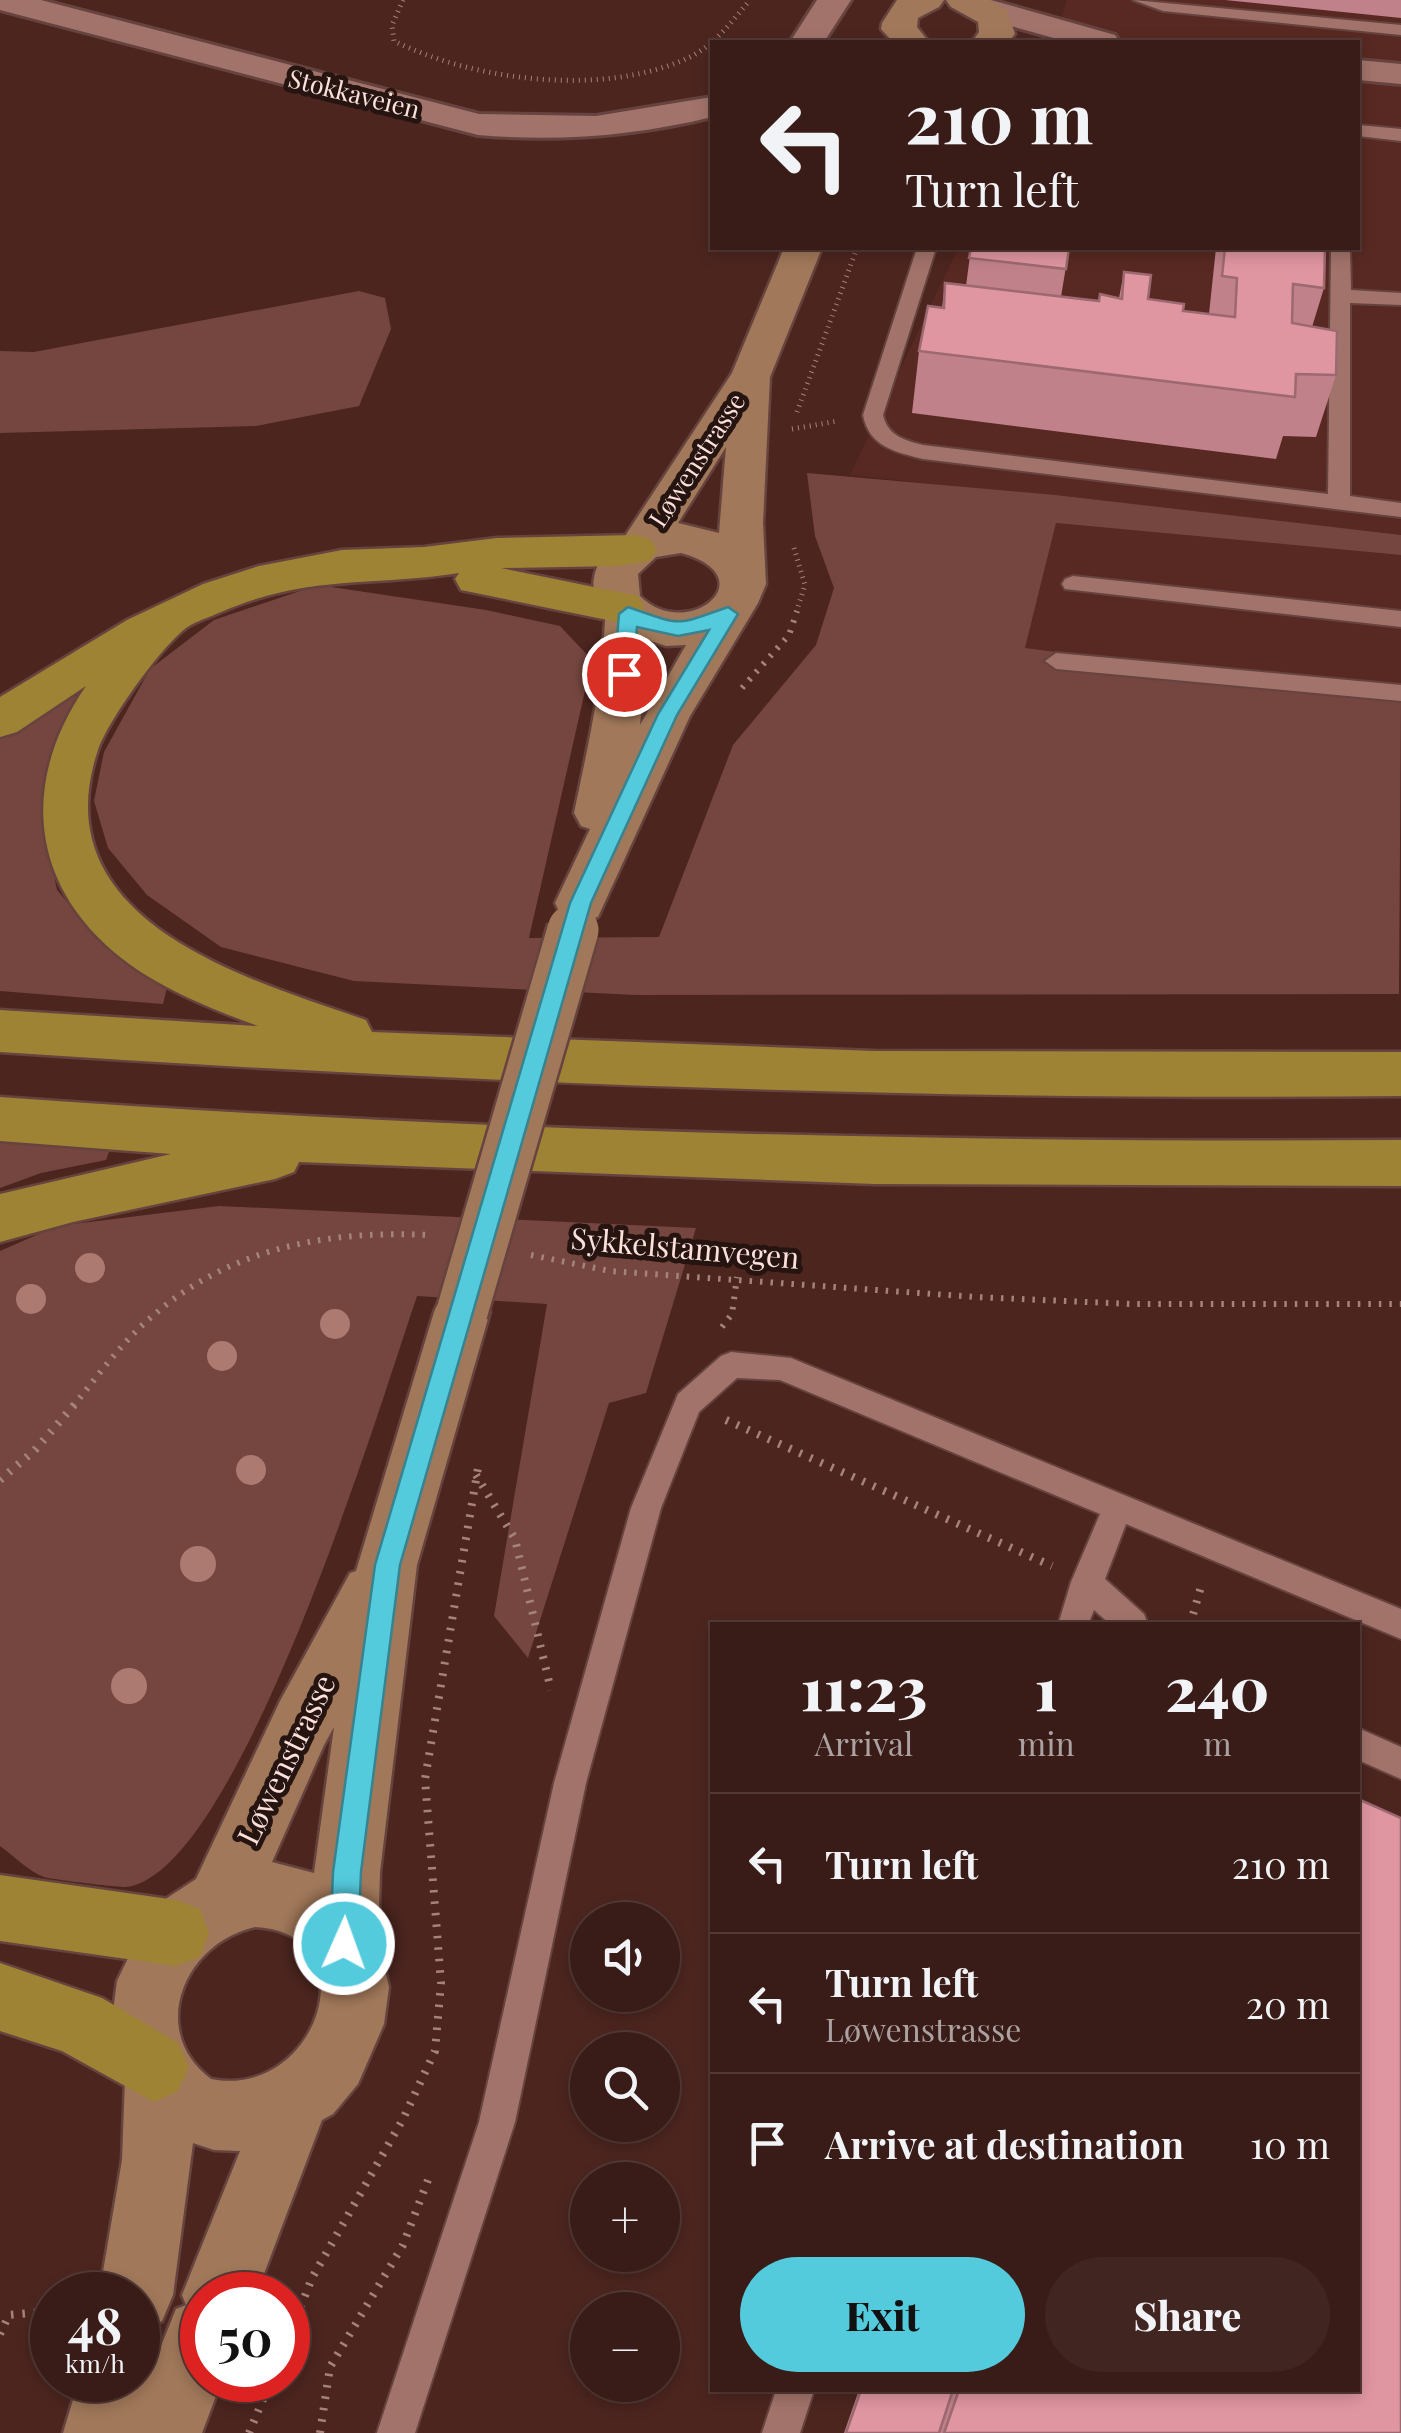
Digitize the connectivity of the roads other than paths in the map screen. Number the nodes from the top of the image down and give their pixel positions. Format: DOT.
graph roads {
  1 [pos="2,0"];
  2 [pos="834,0"];
  3 [pos="1142,0"];
  4 [pos="977,11"];
  5 [pos="1401,30"];
  6 [pos="808,40"];
  7 [pos="1095,40"];
  8 [pos="1360,70"];
  9 [pos="1401,74"];
  10 [pos="710,108"];
  11 [pos="1360,131"];
  12 [pos="1401,135"];
  13 [pos="802,250"];
  14 [pos="925,250"];
  15 [pos="1341,250"];
  16 [pos="1340,296"];
  17 [pos="1401,298"];
  18 [pos="752,373"];
  19 [pos="1340,503"];
  20 [pos="1401,510"];
  21 [pos="638,548"];
  22 [pos="416,563"];
  23 [pos="1073,584"];
  24 [pos="735,592"];
  25 [pos="625,610"];
  26 [pos="1401,618"];
  27 [pos="164,622"];
  28 [pos="1056,660"];
  29 [pos="1401,693"];
  30 [pos="0,720"];
  31 [pos="577,917"];
  32 [pos="0,1031"];
  33 [pos="412,1057"];
  34 [pos="1401,1074"];
  35 [pos="0,1119"];
  36 [pos="347,1141"];
  37 [pos="1401,1163"];
  38 [pos="0,1218"];
  39 [pos="1118,1506"];
  40 [pos="387,1565"];
  41 [pos="1086,1582"];
  42 [pos="1074,1622"];
  43 [pos="1131,1622"];
  44 [pos="1401,1624"];
  45 [pos="1360,1745"];
  46 [pos="1401,1762"];
  47 [pos="0,1908"];
  48 [pos="198,1918"];
  49 [pos="344,1944"];
  50 [pos="0,1996"];
  51 [pos="157,2072"];
  52 [pos="294,2102"];
  53 [pos="140,2272"];
  54 [pos="228,2272"];
  55 [pos="180,2392"];
  56 [pos="794,2392"];
  57 [pos="110,2402"];
  58 [pos="101,2433"];
  59 [pos="164,2433"];
  60 [pos="396,2433"];
  61 [pos="780,2433"];
  1 -- 10 [label="street, Stokkaveien"];
  2 -- 6 [label="street"];
  3 -- 5 [label="lane"];
  4 -- 7 [label="street"];
  8 -- 9 [label="street"];
  11 -- 12 [label="lane"];
  13 -- 18 [label="main road, Løwenstrasse"];
  14 -- 19 [label="lane"];
  15 -- 16 [label="lane"];
  16 -- 17 [label="lane"];
  16 -- 19 [label="lane"];
  18 -- 21 [label="main road, Løwenstrasse"];
  18 -- 24 [label="main road, Løwenstrasse"];
  19 -- 20 [label="lane"];
  21 -- 22 [label="highway"];
  21 -- 24 [label="main road"];
  21 -- 25 [label="main road"];
  22 -- 25 [label="highway"];
  22 -- 27 [label="highway"];
  23 -- 26 [label="lane"];
  24 -- 25 [label="main road"];
  24 -- 31 [label="main road, Løwenstrasse"];
  25 -- 31 [label="main road, Løwenstrasse"];
  27 -- 30 [label="highway"];
  27 -- 33 [label="highway"];
  28 -- 29 [label="lane"];
  31 -- 40 [label="main road, Løwenstrasse, bridge"];
  32 -- 33 [label="highway"];
  33 -- 34 [label="highway"];
  35 -- 36 [label="highway"];
  36 -- 37 [label="highway"];
  36 -- 38 [label="highway"];
  39 -- 41 [label="lane"];
  39 -- 44 [label="lane"];
  39 -- 60 [label="lane"];
  40 -- 48 [label="main road, Løwenstrasse"];
  40 -- 49 [label="main road, Løwenstrasse"];
  41 -- 42 [label="lane"];
  41 -- 43 [label="lane"];
  45 -- 46 [label="lane"];
  47 -- 48 [label="highway"];
  48 -- 49 [label="main road"];
  48 -- 51 [label="main road"];
  49 -- 52 [label="main road"];
  50 -- 51 [label="highway"];
  51 -- 52 [label="main road"];
  51 -- 53 [label="main road"];
  52 -- 54 [label="main road"];
  55 -- 59 [label="main road"];
  56 -- 61 [label="lane"];
  57 -- 58 [label="main road"];
}
